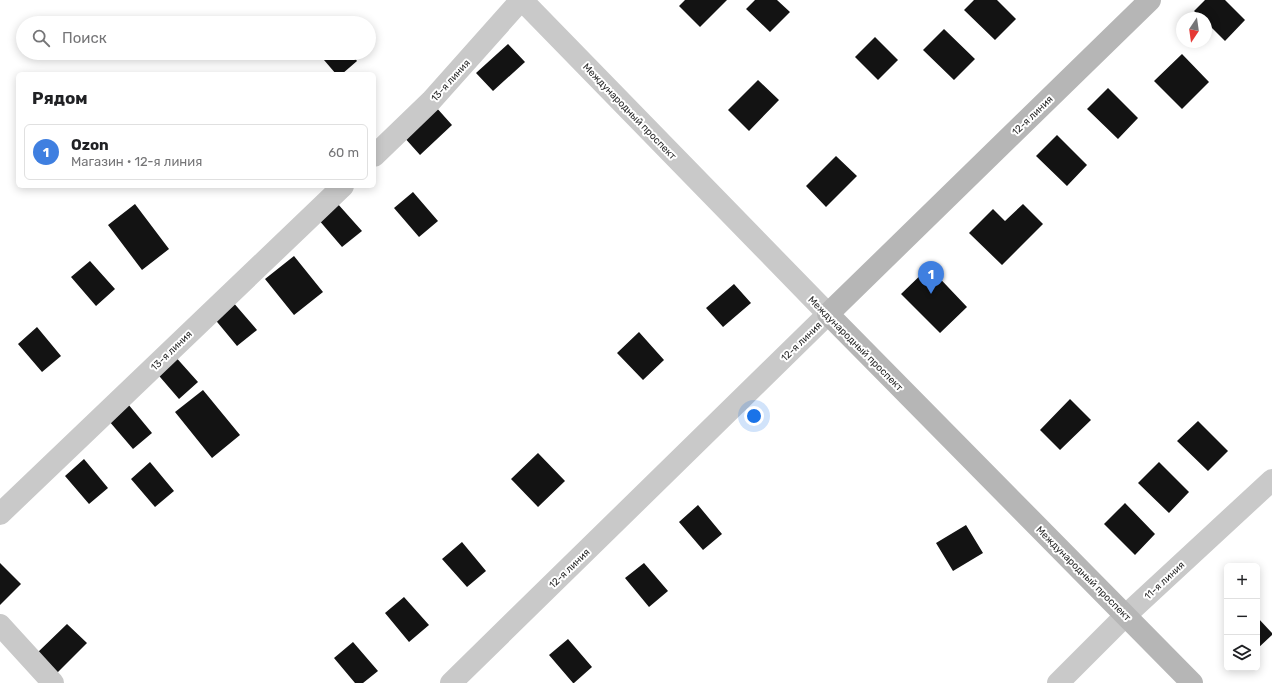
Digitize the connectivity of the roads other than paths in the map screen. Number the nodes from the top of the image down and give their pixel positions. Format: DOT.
graph roads {
  1 [pos="522,0"];
  2 [pos="1150,0"];
  3 [pos="376,154"];
  4 [pos="341,188"];
  5 [pos="828,314"];
  6 [pos="1272,480"];
  7 [pos="0,514"];
  8 [pos="1125,616"];
  9 [pos="0,625"];
  10 [pos="53,683"];
  11 [pos="451,683"];
  12 [pos="1058,683"];
  13 [pos="1192,683"];
  1 -- 3 [label="street, 13-я линия"];
  1 -- 5 [label="street, Международный проспект"];
  2 -- 5 [label="street, 12-я линия"];
  4 -- 7 [label="street, 13-я линия"];
  5 -- 8 [label="street, Международный проспект"];
  5 -- 11 [label="street, 12-я линия"];
  6 -- 8 [label="street, 11-я линия"];
  8 -- 12 [label="street, 11-я линия"];
  8 -- 13 [label="street, Международный проспект"];
  9 -- 10 [label="street"];
}
